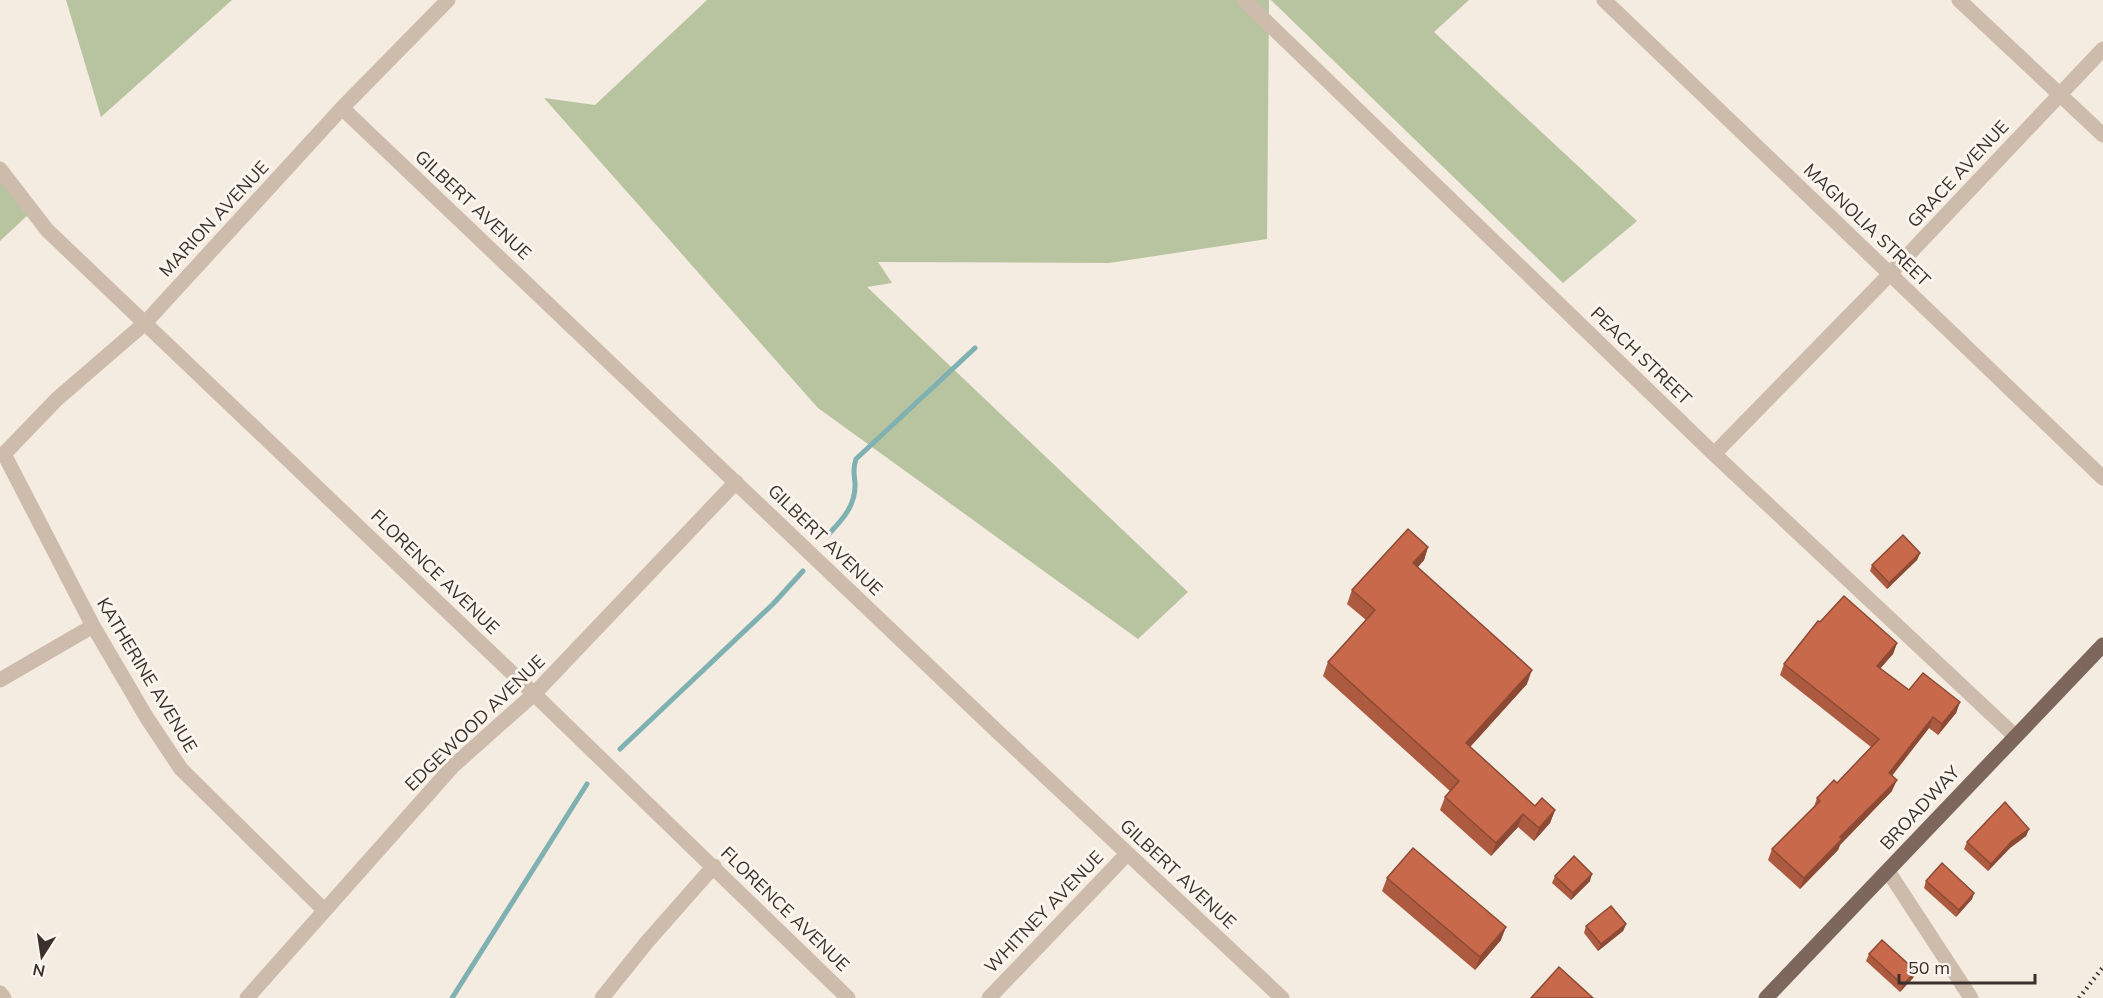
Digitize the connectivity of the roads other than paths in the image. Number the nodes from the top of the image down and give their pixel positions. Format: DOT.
graph roads {
  1 [pos="448,0"];
  2 [pos="1244,0"];
  3 [pos="1604,0"];
  4 [pos="1959,0"];
  5 [pos="2103,49"];
  6 [pos="2059,95"];
  7 [pos="342,108"];
  8 [pos="2103,135"];
  9 [pos="0,169"];
  10 [pos="1890,274"];
  11 [pos="145,322"];
  12 [pos="2,454"];
  13 [pos="1714,454"];
  14 [pos="2103,478"];
  15 [pos="736,483"];
  16 [pos="93,626"];
  17 [pos="2103,645"];
  18 [pos="0,680"];
  19 [pos="534,694"];
  20 [pos="2015,736"];
  21 [pos="1127,854"];
  22 [pos="714,866"];
  23 [pos="1888,871"];
  24 [pos="324,910"];
  25 [pos="0,993"];
  26 [pos="3,998"];
  27 [pos="247,998"];
  28 [pos="602,998"];
  29 [pos="848,998"];
  30 [pos="990,998"];
  31 [pos="1282,998"];
  32 [pos="1766,998"];
  33 [pos="1971,998"];
  1 -- 7 [label="street, MARION AVENUE"];
  2 -- 13 [label="street, PEACH STREET"];
  3 -- 10 [label="street, MAGNOLIA STREET"];
  4 -- 6 [label="street"];
  5 -- 6 [label="street, GRACE AVENUE"];
  6 -- 8 [label="street"];
  6 -- 10 [label="street, GRACE AVENUE"];
  7 -- 11 [label="street, MARION AVENUE"];
  7 -- 15 [label="street, GILBERT AVENUE"];
  9 -- 11 [label="street, FLORENCE AVENUE"];
  10 -- 13 [label="street, GRACE AVENUE"];
  10 -- 14 [label="street, MAGNOLIA STREET"];
  11 -- 12 [label="street, MARION AVENUE"];
  11 -- 19 [label="street, FLORENCE AVENUE"];
  12 -- 16 [label="street, KATHERINE AVENUE"];
  13 -- 20 [label="street, PEACH STREET"];
  15 -- 19 [label="street, EDGEWOOD AVENUE"];
  15 -- 21 [label="street, GILBERT AVENUE"];
  16 -- 18 [label="street"];
  16 -- 24 [label="street, KATHERINE AVENUE"];
  17 -- 20 [label="main road, BROADWAY"];
  19 -- 22 [label="street, FLORENCE AVENUE"];
  19 -- 24 [label="street, EDGEWOOD AVENUE"];
  20 -- 23 [label="main road, BROADWAY"];
  21 -- 30 [label="street, WHITNEY AVENUE"];
  21 -- 31 [label="street, GILBERT AVENUE"];
  22 -- 28 [label="street"];
  22 -- 29 [label="street, FLORENCE AVENUE"];
  23 -- 32 [label="main road, BROADWAY"];
  23 -- 33 [label="street"];
  24 -- 27 [label="street, EDGEWOOD AVENUE"];
  25 -- 26 [label="street"];
}
